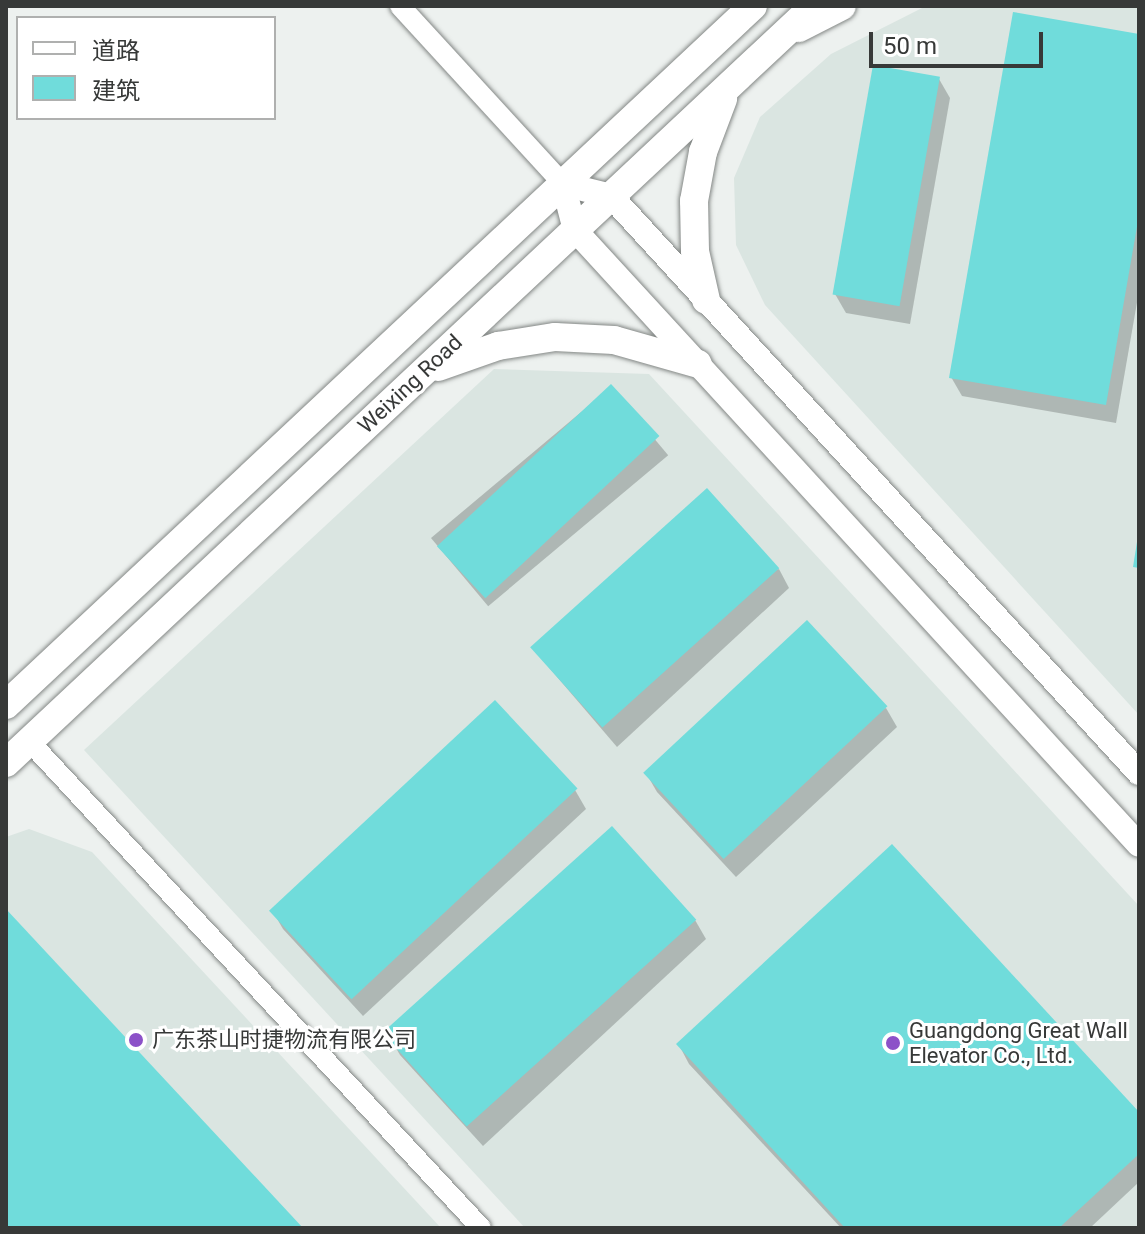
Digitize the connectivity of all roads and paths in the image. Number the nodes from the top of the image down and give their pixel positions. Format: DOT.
graph roads {
  1 [pos="400,6"];
  2 [pos="753,6"];
  3 [pos="814,6"];
  4 [pos="842,6"];
  5 [pos="780,38"];
  6 [pos="731,83"];
  7 [pos="563,184"];
  8 [pos="611,196"];
  9 [pos="575,230"];
  10 [pos="706,300"];
  11 [pos="698,364"];
  12 [pos="416,378"];
  13 [pos="6,705"];
  14 [pos="29,741"];
  15 [pos="6,763"];
  16 [pos="1139,773"];
  17 [pos="1139,845"];
  18 [pos="481,1228"];
  1 -- 7 [label="street"];
  2 -- 7 [label="main road, Weixing Road"];
  3 -- 5 [label="main road, Weixing Road"];
  4 -- 5 [label="main road"];
  5 -- 6 [label="main road, Weixing Road"];
  6 -- 8 [label="main road, Weixing Road"];
  6 -- 10 [label="main road"];
  7 -- 8 [label="street"];
  7 -- 9 [label="street"];
  7 -- 13 [label="main road, Weixing Road"];
  8 -- 9 [label="main road, Weixing Road"];
  8 -- 10 [label="street"];
  9 -- 11 [label="street"];
  9 -- 12 [label="main road, Weixing Road"];
  10 -- 16 [label="street"];
  11 -- 12 [label="main road"];
  11 -- 17 [label="street"];
  12 -- 14 [label="main road, Weixing Road"];
  14 -- 15 [label="main road, Weixing Road"];
  14 -- 18 [label="street"];
}
